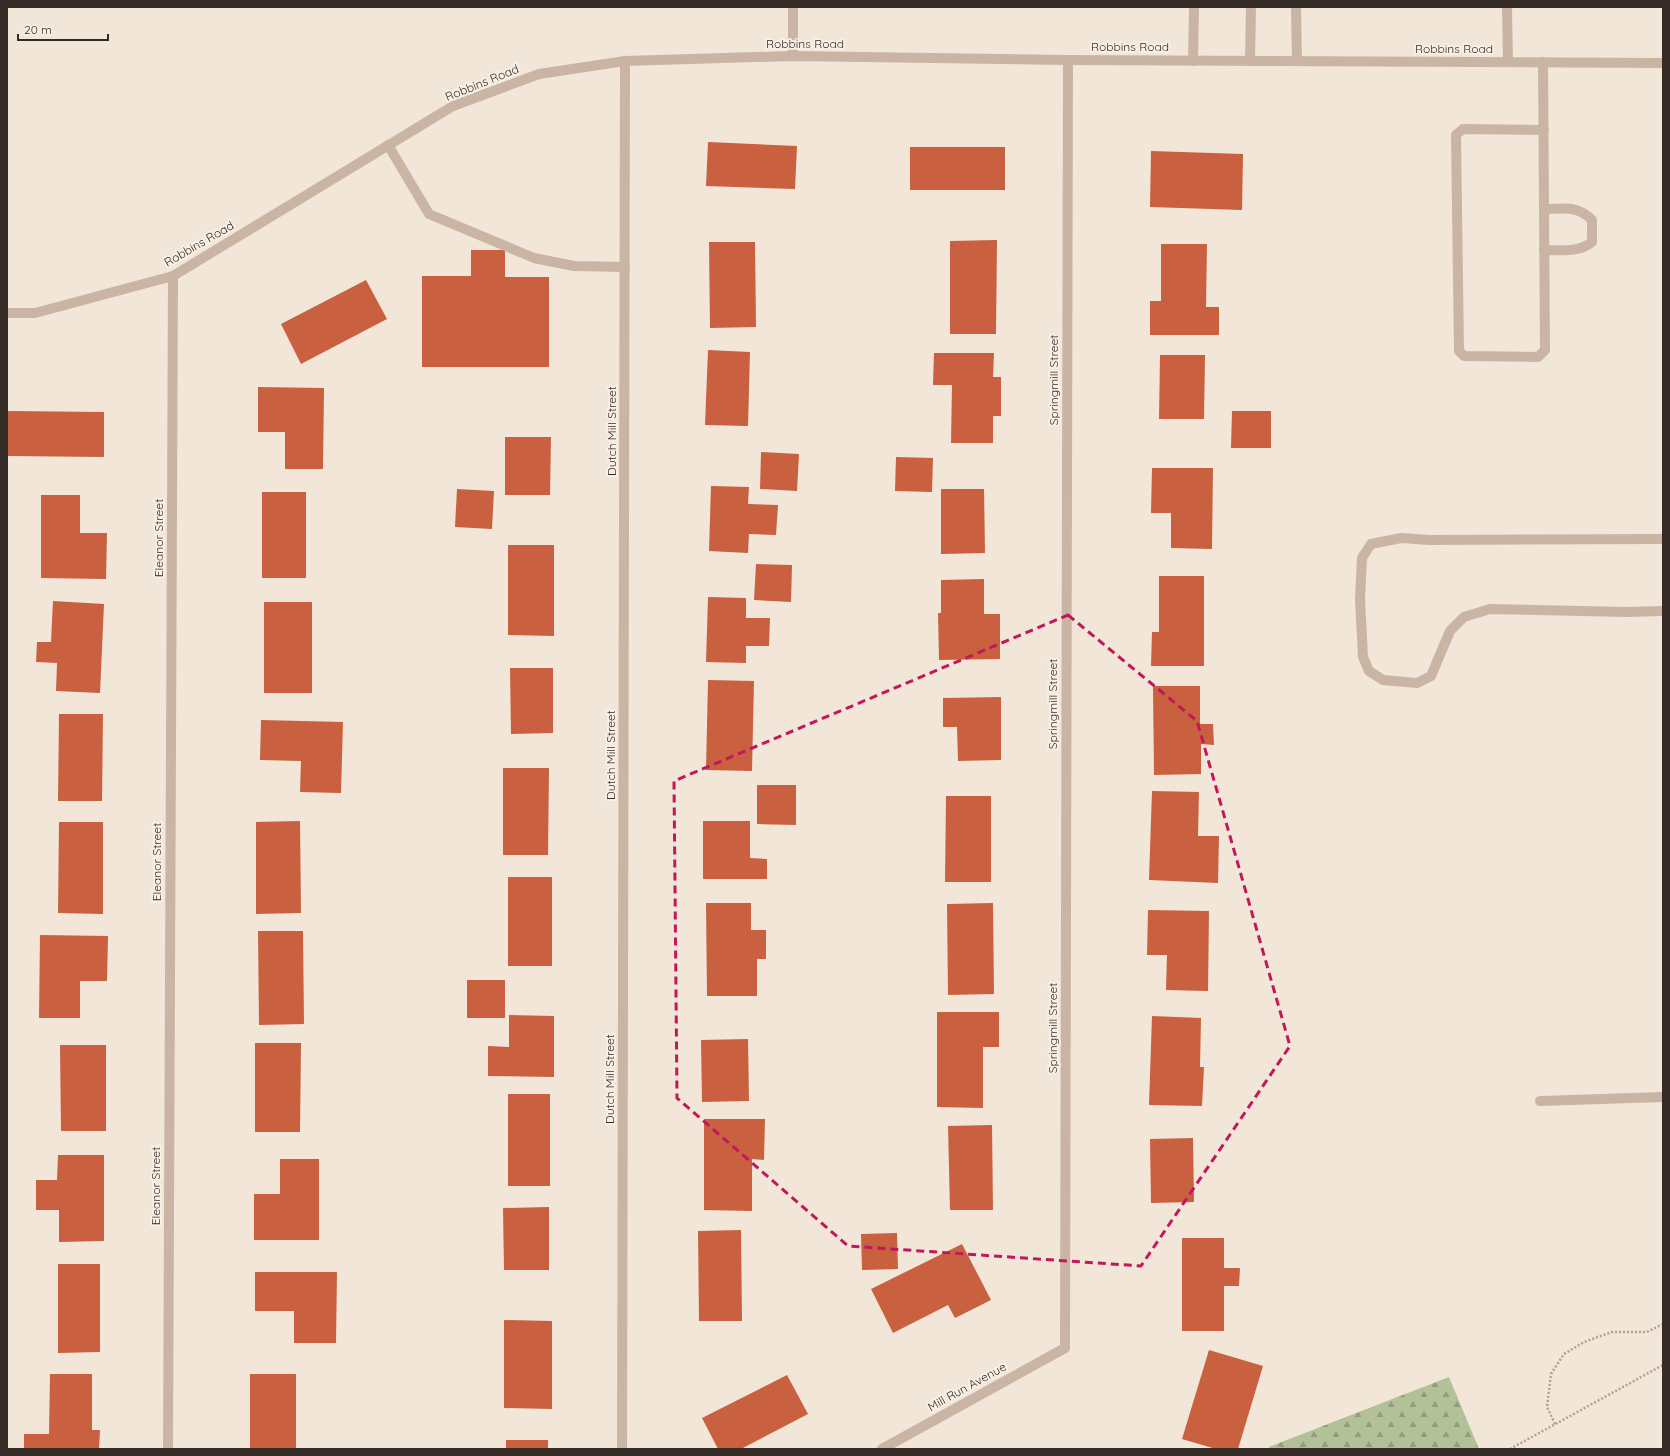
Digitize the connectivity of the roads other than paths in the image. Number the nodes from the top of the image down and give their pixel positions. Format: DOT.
graph roads {
  1 [pos="793,7"];
  2 [pos="1194,7"];
  3 [pos="1251,7"];
  4 [pos="1296,7"];
  5 [pos="1507,7"];
  6 [pos="793,56"];
  7 [pos="1068,60"];
  8 [pos="625,61"];
  9 [pos="1193,61"];
  10 [pos="1250,61"];
  11 [pos="1297,61"];
  12 [pos="1508,62"];
  13 [pos="1543,62"];
  14 [pos="1663,63"];
  15 [pos="1544,130"];
  16 [pos="388,146"];
  17 [pos="1545,209"];
  18 [pos="1544,250"];
  19 [pos="625,267"];
  20 [pos="173,276"];
  21 [pos="7,313"];
  22 [pos="1663,539"];
  23 [pos="1663,611"];
  24 [pos="1663,1097"];
  25 [pos="1540,1101"];
  26 [pos="1065,1348"];
  27 [pos="168,1449"];
  28 [pos="622,1449"];
  29 [pos="882,1449"];
  1 -- 6 [label="street"];
  2 -- 9 [label="street"];
  3 -- 10 [label="street"];
  4 -- 11 [label="street"];
  5 -- 12 [label="street"];
  6 -- 7 [label="street, Robbins Road"];
  6 -- 8 [label="street, Robbins Road"];
  7 -- 9 [label="street, Robbins Road"];
  7 -- 26 [label="street, Springmill Street"];
  8 -- 16 [label="street, Robbins Road"];
  8 -- 19 [label="street, Dutch Mill Street"];
  9 -- 10 [label="street, Robbins Road"];
  10 -- 11 [label="street, Robbins Road"];
  11 -- 12 [label="street, Robbins Road"];
  12 -- 13 [label="street, Robbins Road"];
  13 -- 14 [label="street, Robbins Road"];
  13 -- 15 [label="street"];
  15 -- 17 [label="street"];
  15 -- 18 [label="street"];
  16 -- 19 [label="street"];
  16 -- 20 [label="street, Robbins Road"];
  17 -- 18 [label="street"];
  17 -- 18 [label="street"];
  19 -- 28 [label="street, Dutch Mill Street"];
  20 -- 21 [label="street, Robbins Road"];
  20 -- 27 [label="street, Eleanor Street"];
  22 -- 23 [label="street"];
  24 -- 25 [label="street"];
  26 -- 29 [label="street, Mill Run Avenue"];
}
